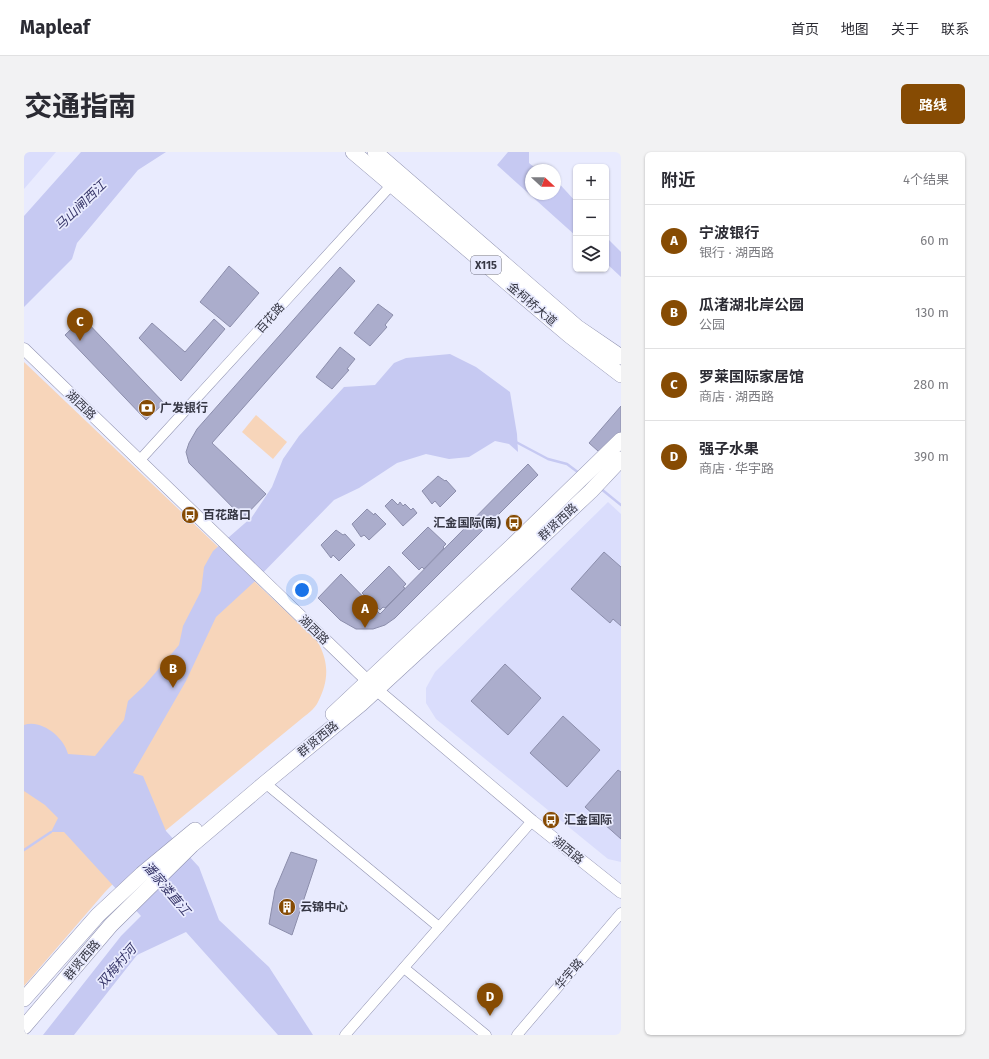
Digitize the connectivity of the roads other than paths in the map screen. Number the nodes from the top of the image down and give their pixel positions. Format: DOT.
graph roads {
  1 [pos="353,152"];
  2 [pos="375,152"];
  3 [pos="396,180"];
  4 [pos="24,349"];
  5 [pos="621,357"];
  6 [pos="621,375"];
  7 [pos="621,440"];
  8 [pos="621,459"];
  9 [pos="139,461"];
  10 [pos="598,472"];
  11 [pos="372,686"];
  12 [pos="265,782"];
  13 [pos="532,821"];
  14 [pos="190,840"];
  15 [pos="621,892"];
  16 [pos="621,913"];
  17 [pos="439,927"];
  18 [pos="404,968"];
  19 [pos="24,999"];
  20 [pos="24,1028"];
  21 [pos="345,1035"];
  22 [pos="486,1035"];
  23 [pos="517,1035"];
  1 -- 3 [label="main road, 金柯桥大道 / X115"];
  2 -- 3 [label="main road, 金柯桥大道 / X115"];
  3 -- 5 [label="main road, 金柯桥大道 / X115"];
  3 -- 6 [label="main road, 金柯桥大道 / X115"];
  3 -- 9 [label="street, 百花路"];
  4 -- 9 [label="street, 湖西路"];
  7 -- 10 [label="main road, 群贤西路"];
  8 -- 10 [label="main road, 群贤西路"];
  9 -- 11 [label="street, 湖西路"];
  10 -- 11 [label="main road, 群贤西路"];
  10 -- 11 [label="main road, 群贤西路"];
  11 -- 12 [label="main road, 群贤西路"];
  11 -- 13 [label="street, 湖西路"];
  11 -- 14 [label="main road, 群贤西路"];
  12 -- 14 [label="main road, 群贤西路"];
  12 -- 17 [label="street"];
  13 -- 15 [label="street, 湖西路"];
  13 -- 17 [label="street"];
  14 -- 19 [label="main road, 群贤西路"];
  14 -- 20 [label="main road, 群贤西路"];
  16 -- 23 [label="street, 华宇路"];
  17 -- 18 [label="street"];
  18 -- 21 [label="street"];
  18 -- 22 [label="street"];
}
